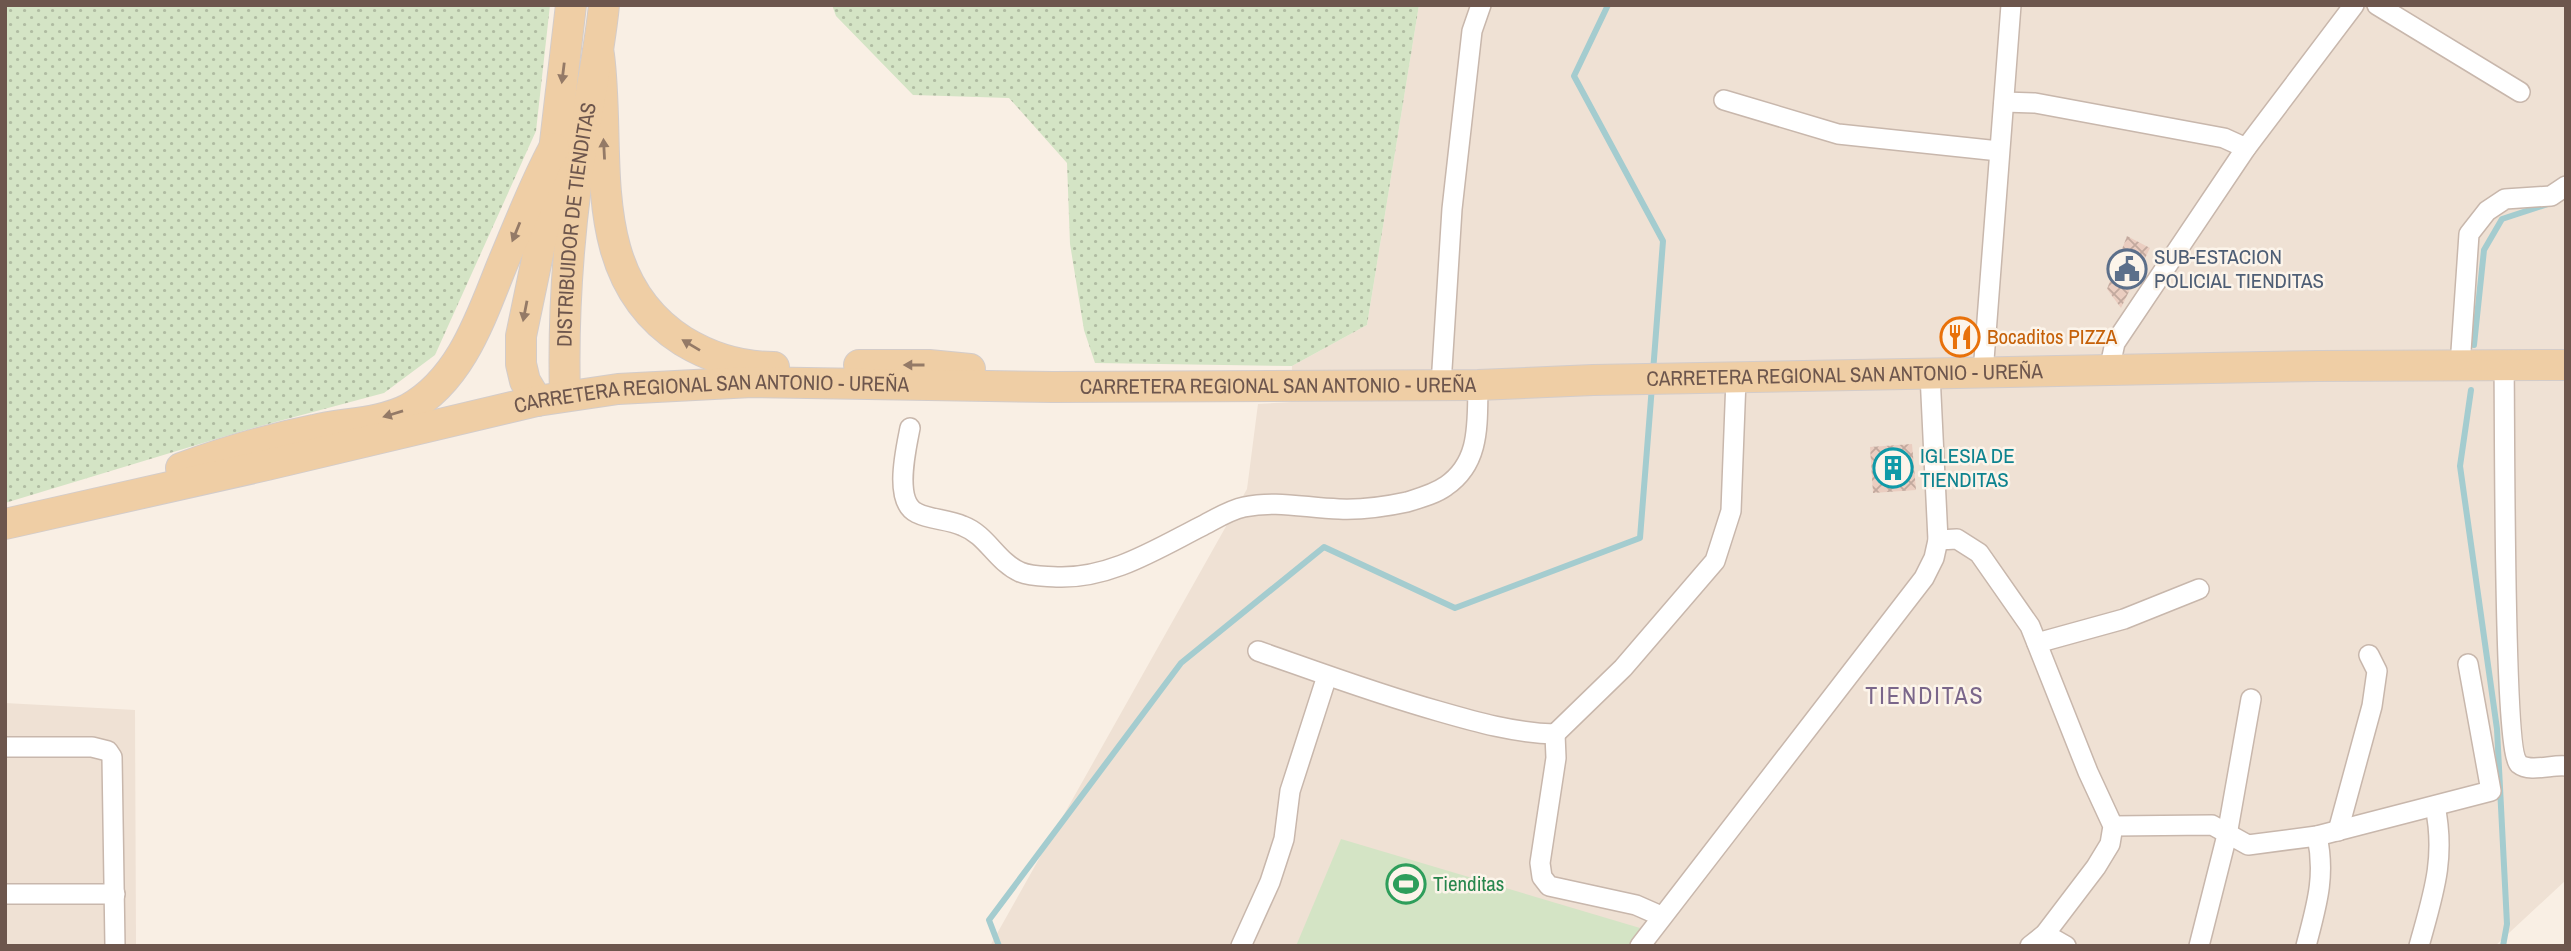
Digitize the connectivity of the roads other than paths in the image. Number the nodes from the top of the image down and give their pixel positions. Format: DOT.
graph roads {
  1 [pos="571,5"];
  2 [pos="604,5"];
  3 [pos="1481,5"];
  4 [pos="2011,5"];
  5 [pos="2354,5"];
  6 [pos="2377,5"];
  7 [pos="599,55"];
  8 [pos="2520,92"];
  9 [pos="1724,100"];
  10 [pos="2004,102"];
  11 [pos="554,148"];
  12 [pos="2246,148"];
  13 [pos="1999,150"];
  14 [pos="2566,186"];
  15 [pos="2504,365"];
  16 [pos="2566,365"];
  17 [pos="2460,366"];
  18 [pos="2109,370"];
  19 [pos="1983,373"];
  20 [pos="1930,374"];
  21 [pos="1736,379"];
  22 [pos="1441,385"];
  23 [pos="1478,385"];
  24 [pos="1053,387"];
  25 [pos="551,399"];
  26 [pos="910,428"];
  27 [pos="56,513"];
  28 [pos="5,524"];
  29 [pos="1938,540"];
  30 [pos="2199,589"];
  31 [pos="2037,643"];
  32 [pos="1258,651"];
  33 [pos="2370,655"];
  34 [pos="2468,664"];
  35 [pos="1327,676"];
  36 [pos="2251,699"];
  37 [pos="1555,734"];
  38 [pos="5,747"];
  39 [pos="2566,766"];
  40 [pos="2435,806"];
  41 [pos="2113,826"];
  42 [pos="2338,831"];
  43 [pos="2227,835"];
  44 [pos="2317,836"];
  45 [pos="5,894"];
  46 [pos="115,894"];
  47 [pos="1661,916"];
  48 [pos="2037,940"];
  49 [pos="115,946"];
  50 [pos="1241,946"];
  51 [pos="1640,946"];
  52 [pos="2066,946"];
  53 [pos="2199,946"];
  54 [pos="2306,946"];
  55 [pos="2419,946"];
  1 -- 11 [label="main road, DISTRIBUIDOR DE TIENDITAS, one-way"];
  2 -- 7 [label="main road"];
  3 -- 22 [label="street"];
  4 -- 10 [label="street"];
  5 -- 12 [label="street"];
  6 -- 8 [label="street"];
  24 -- 7 [label="main road, one-way"];
  7 -- 25 [label="main road, DISTRIBUIDOR DE TIENDITAS"];
  9 -- 13 [label="street"];
  10 -- 12 [label="street"];
  10 -- 13 [label="street"];
  11 -- 25 [label="main road, DISTRIBUIDOR DE TIENDITAS, one-way"];
  11 -- 27 [label="main road, one-way"];
  12 -- 18 [label="street"];
  13 -- 19 [label="street"];
  14 -- 17 [label="street"];
  15 -- 16 [label="main road, CARRETERA REGIONAL SAN ANTONIO - UREÑA"];
  15 -- 17 [label="main road, CARRETERA REGIONAL SAN ANTONIO - UREÑA"];
  15 -- 39 [label="street"];
  17 -- 18 [label="main road, CARRETERA REGIONAL SAN ANTONIO - UREÑA"];
  18 -- 19 [label="main road, CARRETERA REGIONAL SAN ANTONIO - UREÑA"];
  19 -- 20 [label="main road, CARRETERA REGIONAL SAN ANTONIO - UREÑA"];
  20 -- 21 [label="main road, CARRETERA REGIONAL SAN ANTONIO - UREÑA"];
  20 -- 29 [label="street"];
  21 -- 23 [label="main road, CARRETERA REGIONAL SAN ANTONIO - UREÑA"];
  21 -- 37 [label="street"];
  22 -- 23 [label="main road, CARRETERA REGIONAL SAN ANTONIO - UREÑA"];
  22 -- 24 [label="main road, CARRETERA REGIONAL SAN ANTONIO - UREÑA"];
  23 -- 26 [label="street"];
  24 -- 25 [label="main road, CARRETERA REGIONAL SAN ANTONIO - UREÑA"];
  25 -- 27 [label="main road, CARRETERA REGIONAL SAN ANTONIO - UREÑA"];
  27 -- 28 [label="main road, CARRETERA REGIONAL SAN ANTONIO - UREÑA"];
  29 -- 31 [label="street"];
  29 -- 47 [label="street"];
  30 -- 31 [label="street"];
  31 -- 41 [label="street"];
  32 -- 35 [label="street"];
  33 -- 42 [label="street"];
  34 -- 40 [label="street"];
  35 -- 37 [label="street"];
  35 -- 50 [label="street"];
  36 -- 43 [label="street"];
  37 -- 47 [label="street"];
  38 -- 46 [label="street"];
  40 -- 42 [label="street"];
  40 -- 55 [label="street"];
  41 -- 43 [label="street"];
  41 -- 48 [label="street"];
  42 -- 44 [label="street"];
  43 -- 44 [label="street"];
  43 -- 53 [label="street"];
  44 -- 54 [label="street"];
  45 -- 46 [label="street"];
  46 -- 49 [label="street"];
  47 -- 51 [label="street"];
  48 -- 52 [label="street"];
}
